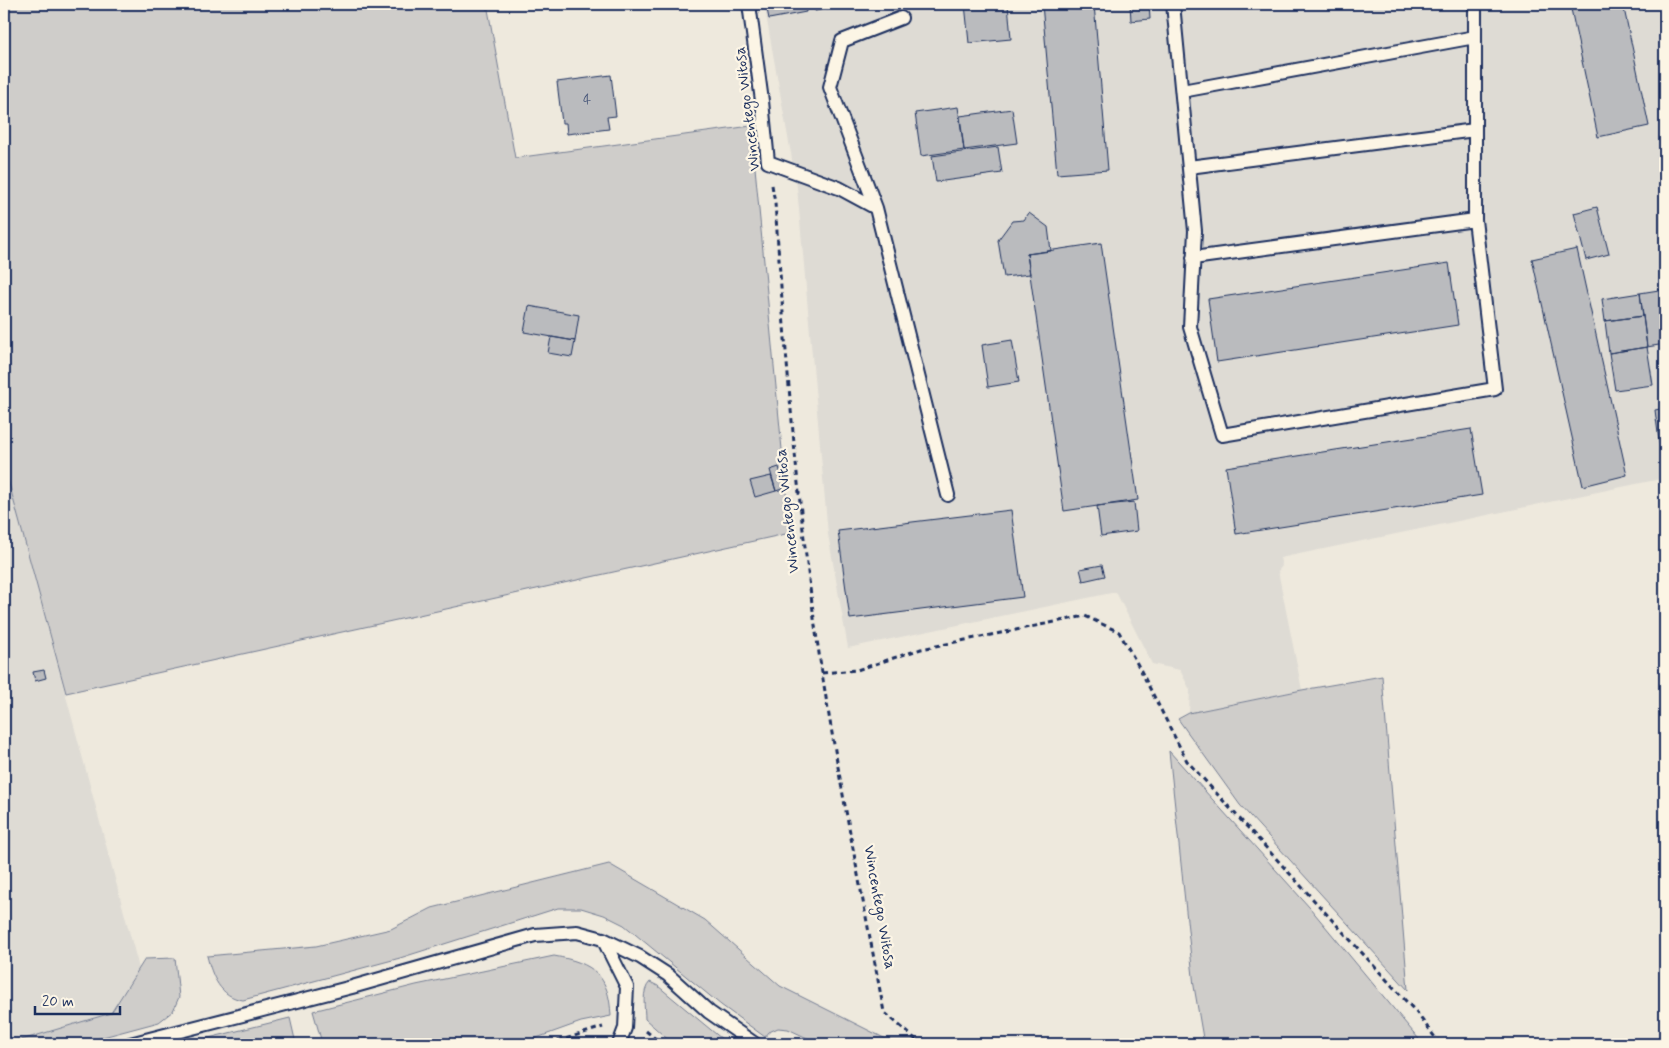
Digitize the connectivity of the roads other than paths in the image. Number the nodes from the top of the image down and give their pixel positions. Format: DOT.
graph roads {
  1 [pos="749,4"];
  2 [pos="1173,4"];
  3 [pos="1475,4"];
  4 [pos="901,18"];
  5 [pos="1475,37"];
  6 [pos="1182,91"];
  7 [pos="1475,130"];
  8 [pos="1189,167"];
  9 [pos="876,208"];
  10 [pos="1475,220"];
  11 [pos="1193,258"];
  12 [pos="948,495"];
  13 [pos="603,939"];
  14 [pos="130,1044"];
  15 [pos="619,1044"];
  16 [pos="755,1044"];
  1 -- 9 [label="lane, Wincentego Witosa"];
  2 -- 6 [label="lane"];
  3 -- 5 [label="lane"];
  4 -- 9 [label="lane"];
  5 -- 6 [label="lane"];
  5 -- 7 [label="lane"];
  6 -- 8 [label="lane"];
  7 -- 8 [label="lane"];
  7 -- 10 [label="lane"];
  8 -- 11 [label="lane"];
  9 -- 12 [label="lane"];
  10 -- 11 [label="lane"];
  10 -- 11 [label="lane"];
  13 -- 14 [label="lane"];
  13 -- 15 [label="lane"];
  13 -- 16 [label="lane"];
}
